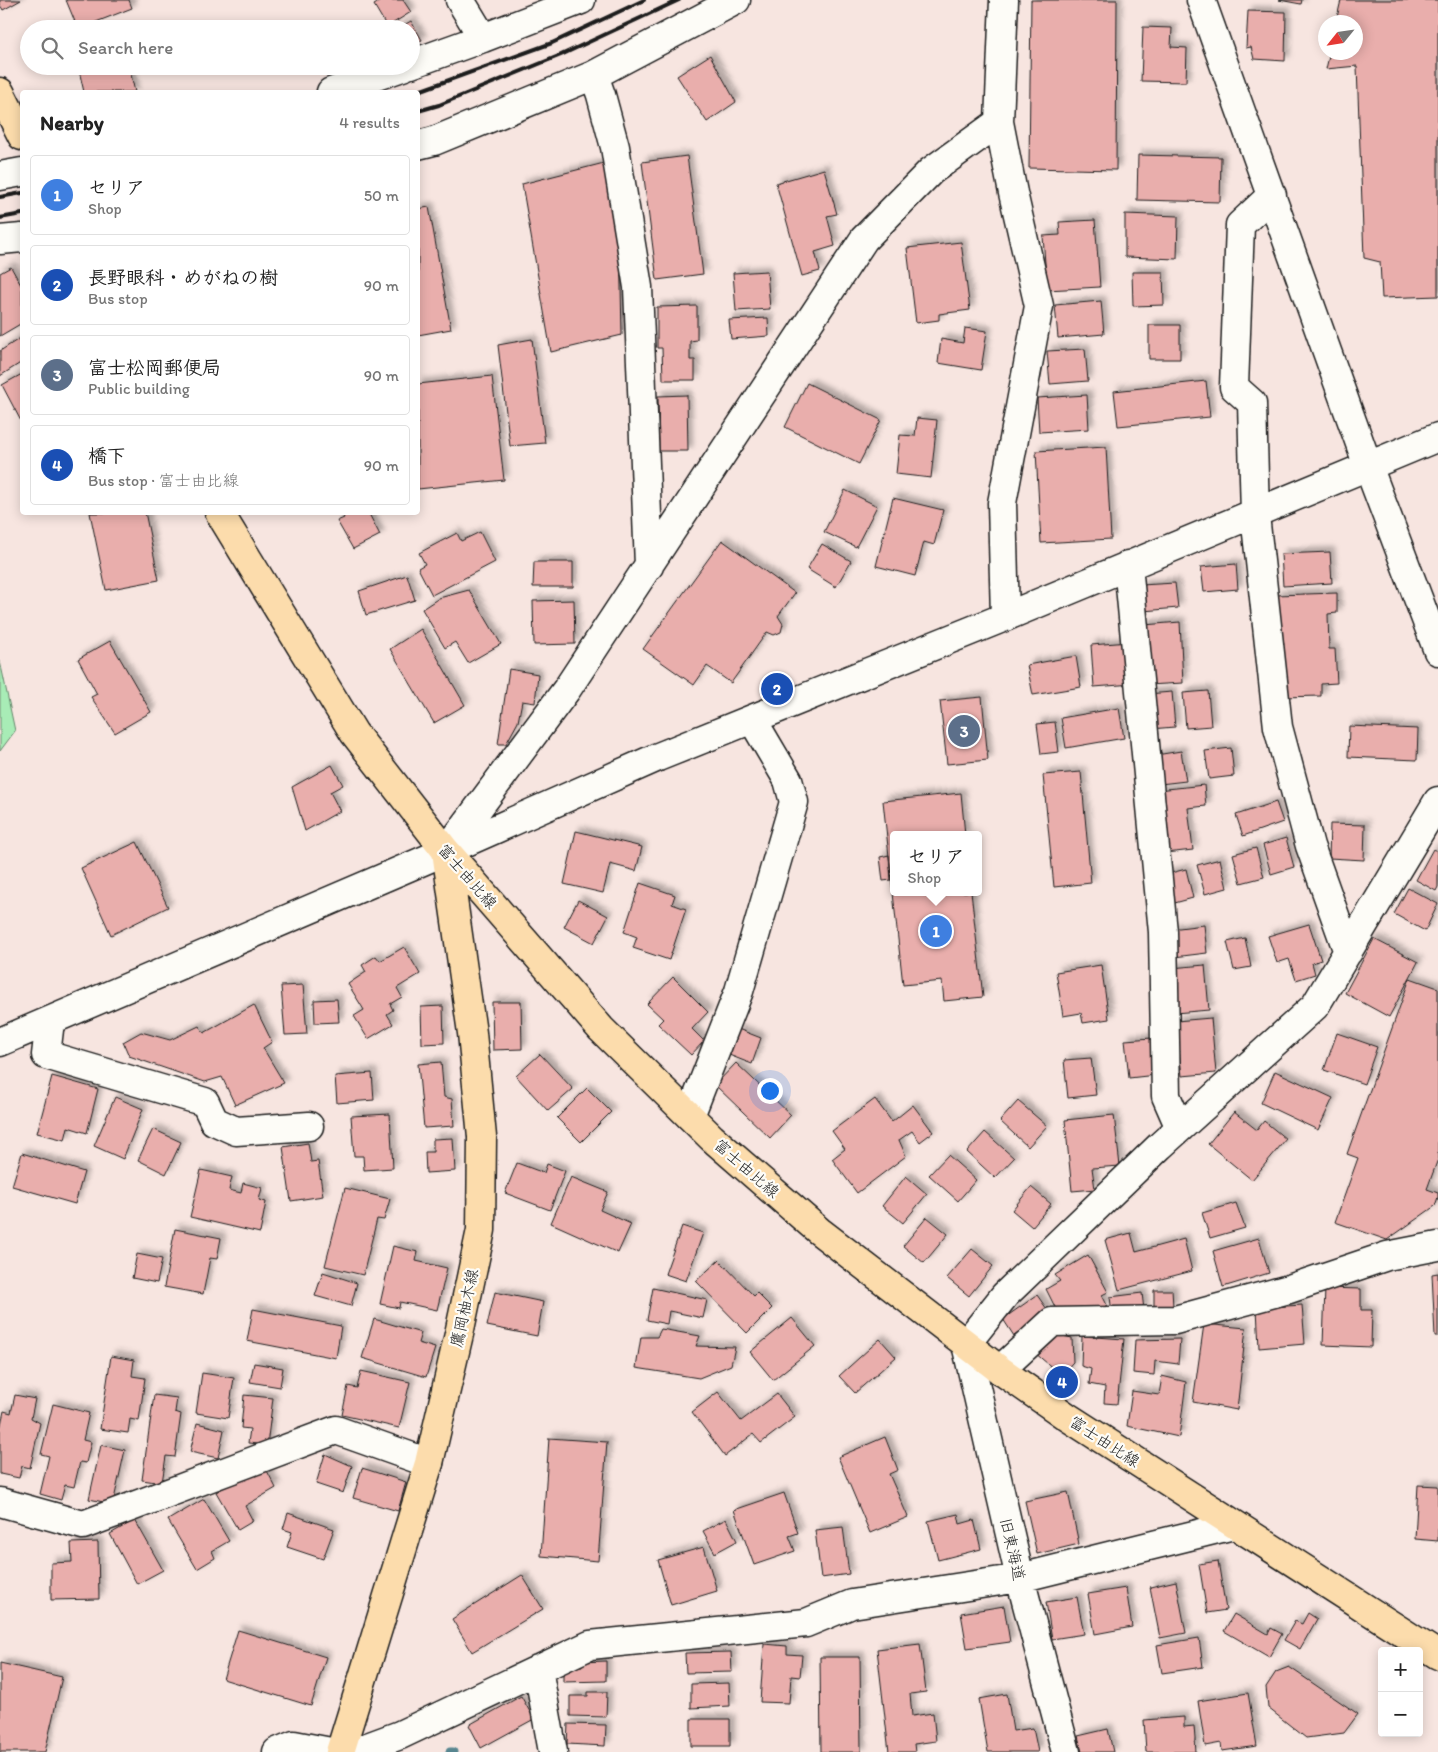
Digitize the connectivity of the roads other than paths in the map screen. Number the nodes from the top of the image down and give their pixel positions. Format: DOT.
graph roads {
  1 [pos="460,0"];
  2 [pos="581,0"];
  3 [pos="736,0"];
  4 [pos="1004,0"];
  5 [pos="1201,0"];
  6 [pos="483,38"];
  7 [pos="420,61"];
  8 [pos="379,75"];
  9 [pos="594,75"];
  10 [pos="337,90"];
  11 [pos="0,92"];
  12 [pos="1000,122"];
  13 [pos="20,132"];
  14 [pos="420,144"];
  15 [pos="20,172"];
  16 [pos="0,176"];
  17 [pos="1272,195"];
  18 [pos="20,238"];
  19 [pos="0,240"];
  20 [pos="1438,437"];
  21 [pos="1368,466"];
  22 [pos="221,515"];
  23 [pos="1255,515"];
  24 [pos="1128,565"];
  25 [pos="649,566"];
  26 [pos="1005,617"];
  27 [pos="1438,651"];
  28 [pos="752,719"];
  29 [pos="1438,801"];
  30 [pos="446,851"];
  31 [pos="1348,952"];
  32 [pos="50,1021"];
  33 [pos="0,1042"];
  34 [pos="690,1116"];
  35 [pos="310,1126"];
  36 [pos="1180,1128"];
  37 [pos="1438,1246"];
  38 [pos="966,1344"];
  39 [pos="1000,1370"];
  40 [pos="430,1463"];
  41 [pos="0,1502"];
  42 [pos="1234,1525"];
  43 [pos="1020,1578"];
  44 [pos="1438,1655"];
  45 [pos="538,1669"];
  46 [pos="277,1752"];
  47 [pos="331,1752"];
  48 [pos="340,1752"];
  49 [pos="354,1752"];
  50 [pos="553,1752"];
  51 [pos="1066,1752"];
  1 -- 6 [label="street"];
  2 -- 6 [label="street"];
  3 -- 9 [label="street"];
  4 -- 12 [label="street"];
  5 -- 17 [label="street"];
  6 -- 7 [label="street"];
  8 -- 10 [label="street"];
  9 -- 14 [label="street"];
  9 -- 25 [label="street"];
  11 -- 13 [label="main road"];
  12 -- 25 [label="street"];
  12 -- 26 [label="street"];
  15 -- 16 [label="street"];
  17 -- 21 [label="street"];
  17 -- 23 [label="street"];
  18 -- 19 [label="street"];
  20 -- 21 [label="street"];
  21 -- 23 [label="street"];
  21 -- 27 [label="street"];
  22 -- 30 [label="main road, 富士由比線"];
  23 -- 24 [label="street"];
  23 -- 31 [label="street"];
  24 -- 26 [label="street"];
  24 -- 36 [label="street"];
  25 -- 30 [label="street"];
  26 -- 28 [label="street"];
  28 -- 30 [label="street"];
  28 -- 34 [label="street"];
  29 -- 31 [label="street"];
  30 -- 32 [label="street"];
  30 -- 34 [label="main road, 富士由比線"];
  30 -- 40 [label="main road, 鷹岡柚木線"];
  31 -- 36 [label="street"];
  32 -- 33 [label="street"];
  32 -- 35 [label="street"];
  34 -- 38 [label="main road, 富士由比線"];
  36 -- 38 [label="street"];
  37 -- 39 [label="street"];
  38 -- 39 [label="main road, 富士由比線"];
  38 -- 43 [label="street, 旧東海道"];
  39 -- 42 [label="main road, 富士由比線"];
  40 -- 41 [label="street"];
  40 -- 48 [label="main road, 鷹岡柚木線"];
  42 -- 43 [label="street"];
  42 -- 44 [label="main road, 富士由比線"];
  43 -- 45 [label="street"];
  43 -- 51 [label="street, 旧東海道"];
  45 -- 49 [label="street"];
  45 -- 50 [label="street"];
  46 -- 47 [label="street"];
}
